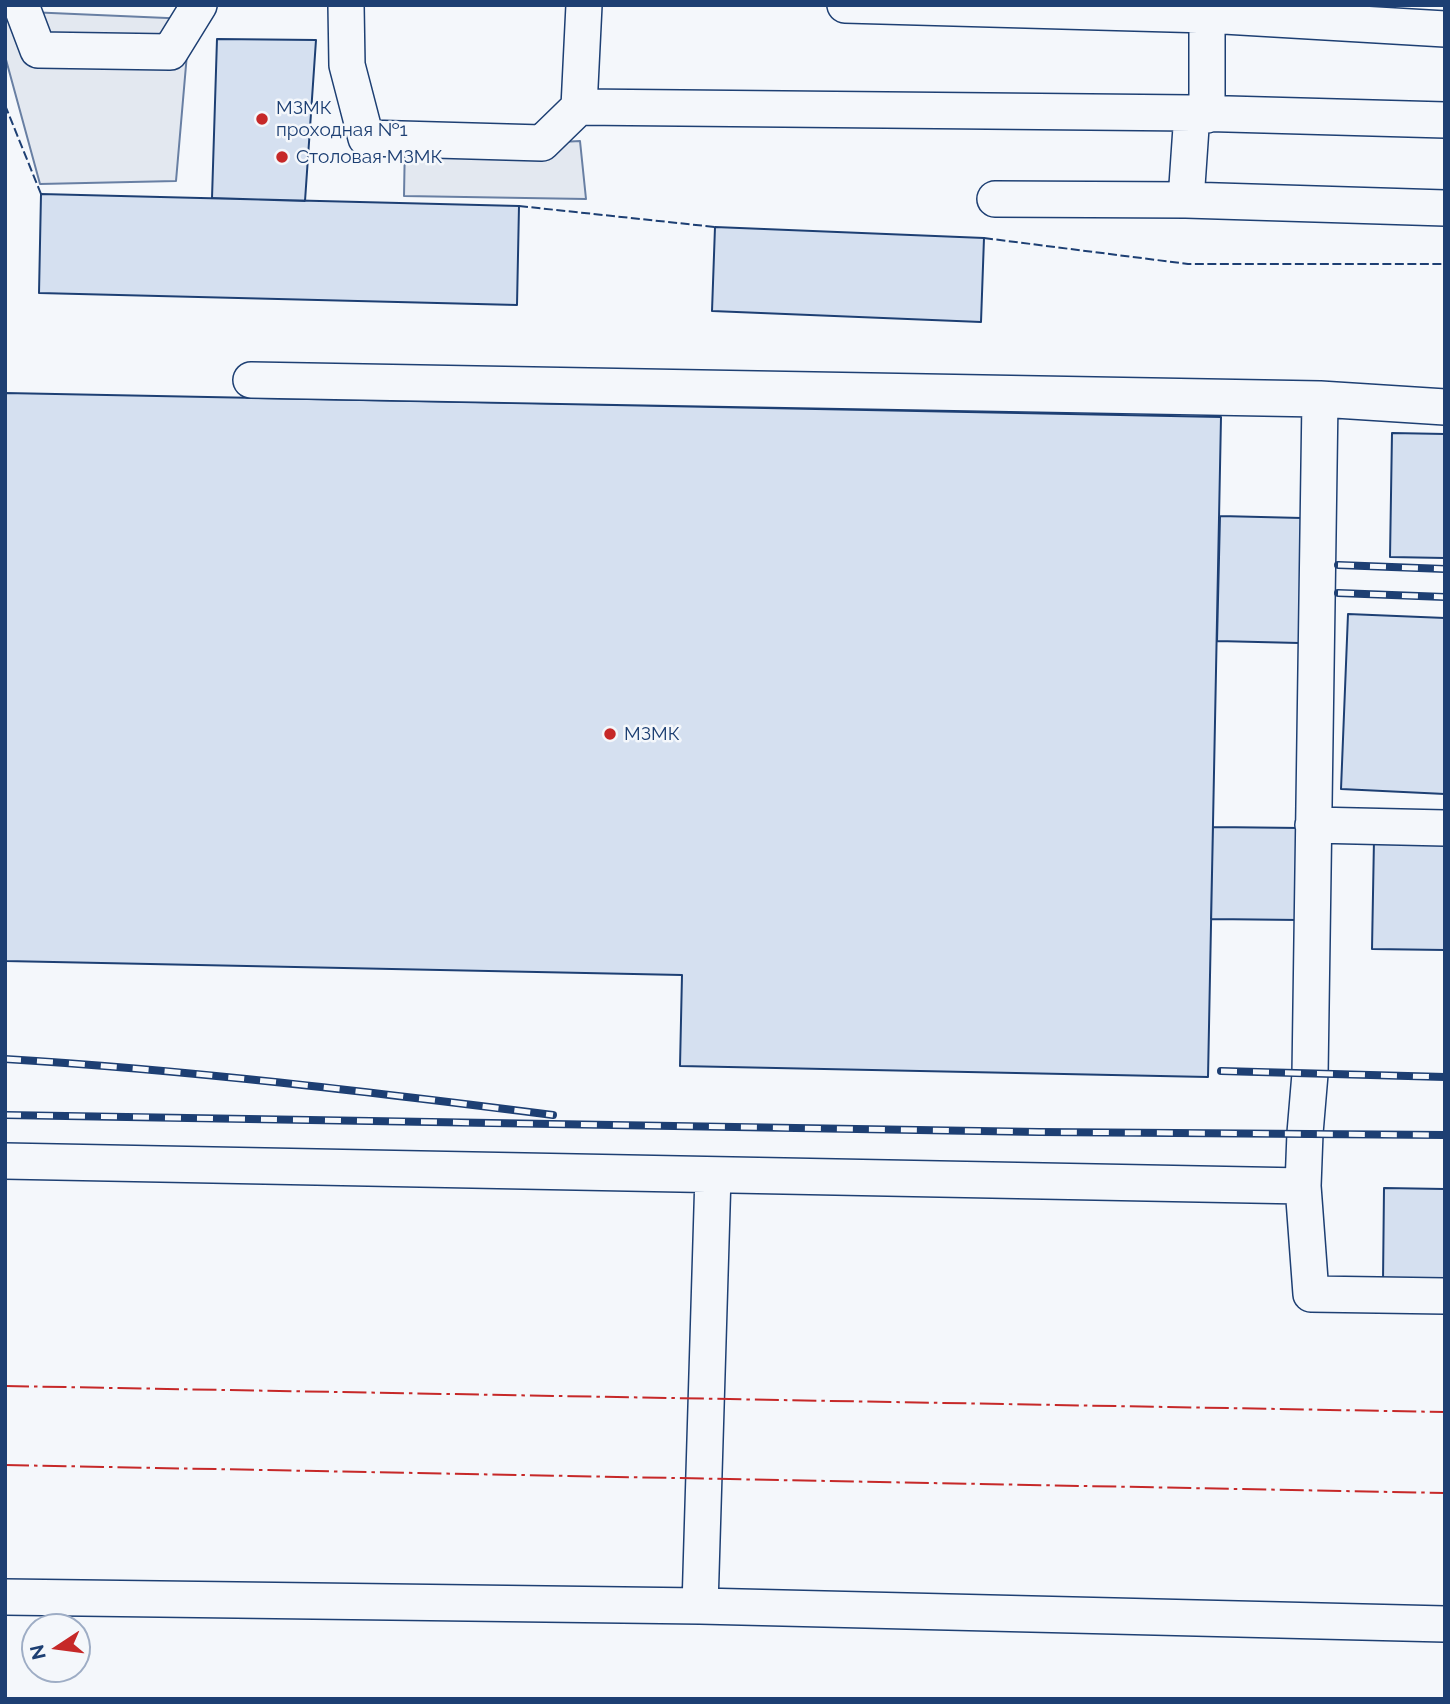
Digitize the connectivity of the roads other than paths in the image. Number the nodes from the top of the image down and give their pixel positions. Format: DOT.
graph roads {
  1 [pos="21,5"];
  2 [pos="198,5"];
  3 [pos="346,5"];
  4 [pos="584,5"];
  5 [pos="845,5"];
  6 [pos="1207,15"];
  7 [pos="1445,29"];
  8 [pos="579,107"];
  9 [pos="1199,114"];
  10 [pos="1445,120"];
  11 [pos="995,199"];
  12 [pos="1186,200"];
  13 [pos="1445,208"];
  14 [pos="251,380"];
  15 [pos="1320,399"];
  16 [pos="1445,407"];
  17 [pos="1313,825"];
  18 [pos="1445,828"];
  19 [pos="5,1161"];
  20 [pos="713,1175"];
  21 [pos="1303,1186"];
  22 [pos="1445,1296"];
  23 [pos="5,1597"];
  24 [pos="700,1606"];
  25 [pos="1445,1624"];
  1 -- 2 [label="lane"];
  3 -- 8 [label="lane"];
  4 -- 8 [label="lane"];
  5 -- 6 [label="lane"];
  6 -- 7 [label="lane"];
  6 -- 9 [label="lane"];
  8 -- 9 [label="lane"];
  9 -- 10 [label="lane"];
  9 -- 12 [label="lane"];
  11 -- 12 [label="lane"];
  12 -- 13 [label="lane"];
  14 -- 15 [label="lane"];
  15 -- 16 [label="lane"];
  15 -- 17 [label="lane"];
  17 -- 18 [label="lane"];
  17 -- 21 [label="lane"];
  19 -- 20 [label="lane"];
  20 -- 21 [label="lane"];
  20 -- 24 [label="lane"];
  21 -- 22 [label="lane"];
  23 -- 24 [label="lane"];
  24 -- 25 [label="lane"];
}
